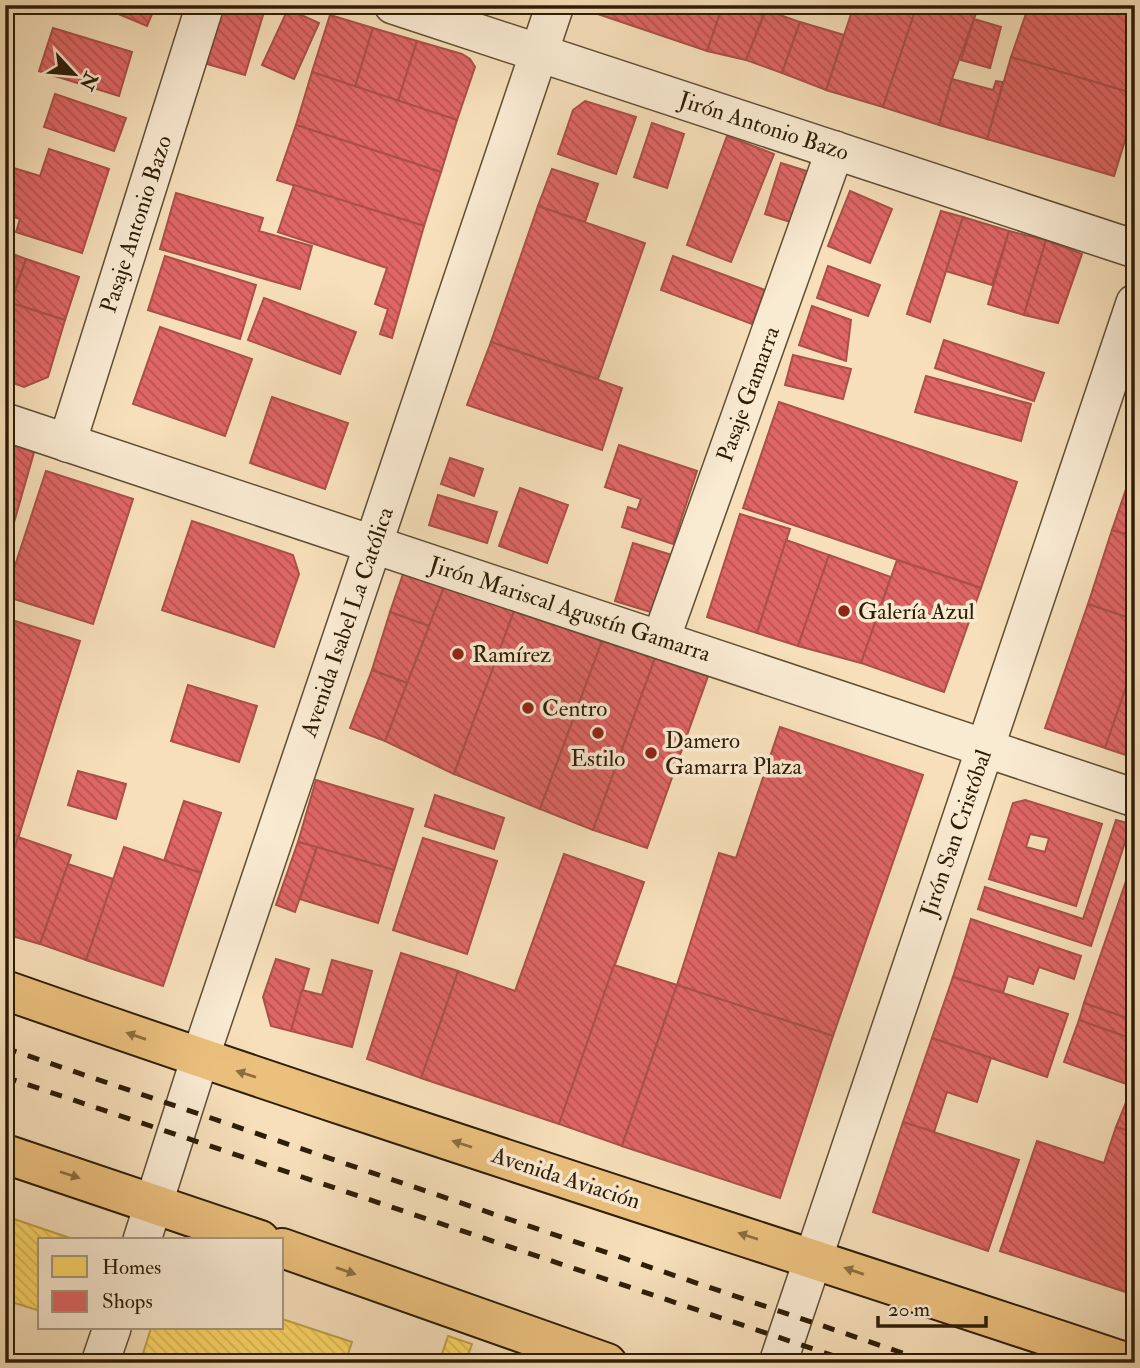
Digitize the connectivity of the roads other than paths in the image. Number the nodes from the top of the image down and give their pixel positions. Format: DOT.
graph roads {
  1 [pos="205,5"];
  2 [pos="393,5"];
  3 [pos="555,5"];
  4 [pos="539,52"];
  5 [pos="835,150"];
  6 [pos="1135,249"];
  7 [pos="1135,303"];
  8 [pos="5,422"];
  9 [pos="66,443"];
  10 [pos="374,544"];
  11 [pos="660,639"];
  12 [pos="985,748"];
  13 [pos="1135,798"];
  14 [pos="5,990"];
  15 [pos="200,1058"];
  16 [pos="5,1154"];
  17 [pos="154,1203"];
  18 [pos="143,1238"];
  19 [pos="254,1238"];
  20 [pos="284,1249"];
  21 [pos="813,1257"];
  22 [pos="111,1330"];
  23 [pos="100,1363"];
  24 [pos="607,1363"];
  25 [pos="778,1363"];
  26 [pos="1128,1363"];
  1 -- 9 [label="street, Pasaje Antonio Bazo"];
  2 -- 4 [label="street, Jirón Antonio Bazo"];
  3 -- 4 [label="street, Avenida Isabel La Católica"];
  4 -- 5 [label="street, Jirón Antonio Bazo"];
  4 -- 10 [label="street, Avenida Isabel La Católica"];
  5 -- 6 [label="street, Jirón Antonio Bazo"];
  5 -- 11 [label="street, Pasaje Gamarra"];
  7 -- 12 [label="street, Jirón San Cristóbal"];
  8 -- 9 [label="street, Jirón Mariscal Agustín Gamarra"];
  9 -- 10 [label="street, Jirón Mariscal Agustín Gamarra"];
  10 -- 11 [label="street, Jirón Mariscal Agustín Gamarra"];
  10 -- 15 [label="street, Avenida Isabel La Católica"];
  11 -- 12 [label="street, Jirón Mariscal Agustín Gamarra"];
  12 -- 13 [label="street, Jirón Mariscal Agustín Gamarra"];
  12 -- 21 [label="street, Jirón San Cristóbal"];
  15 -- 14 [label="main road, Avenida Aviación, one-way"];
  15 -- 17 [label="street, Avenida Isabel La Católica"];
  21 -- 15 [label="main road, Avenida Aviación, one-way"];
  16 -- 17 [label="main road, one-way"];
  17 -- 18 [label="street, Avenida Isabel La Católica"];
  17 -- 19 [label="main road"];
  20 -- 24 [label="main road, one-way"];
  21 -- 25 [label="street, Jirón San Cristóbal"];
  26 -- 21 [label="main road, Avenida Aviación, one-way"];
  22 -- 23 [label="street"];
}
